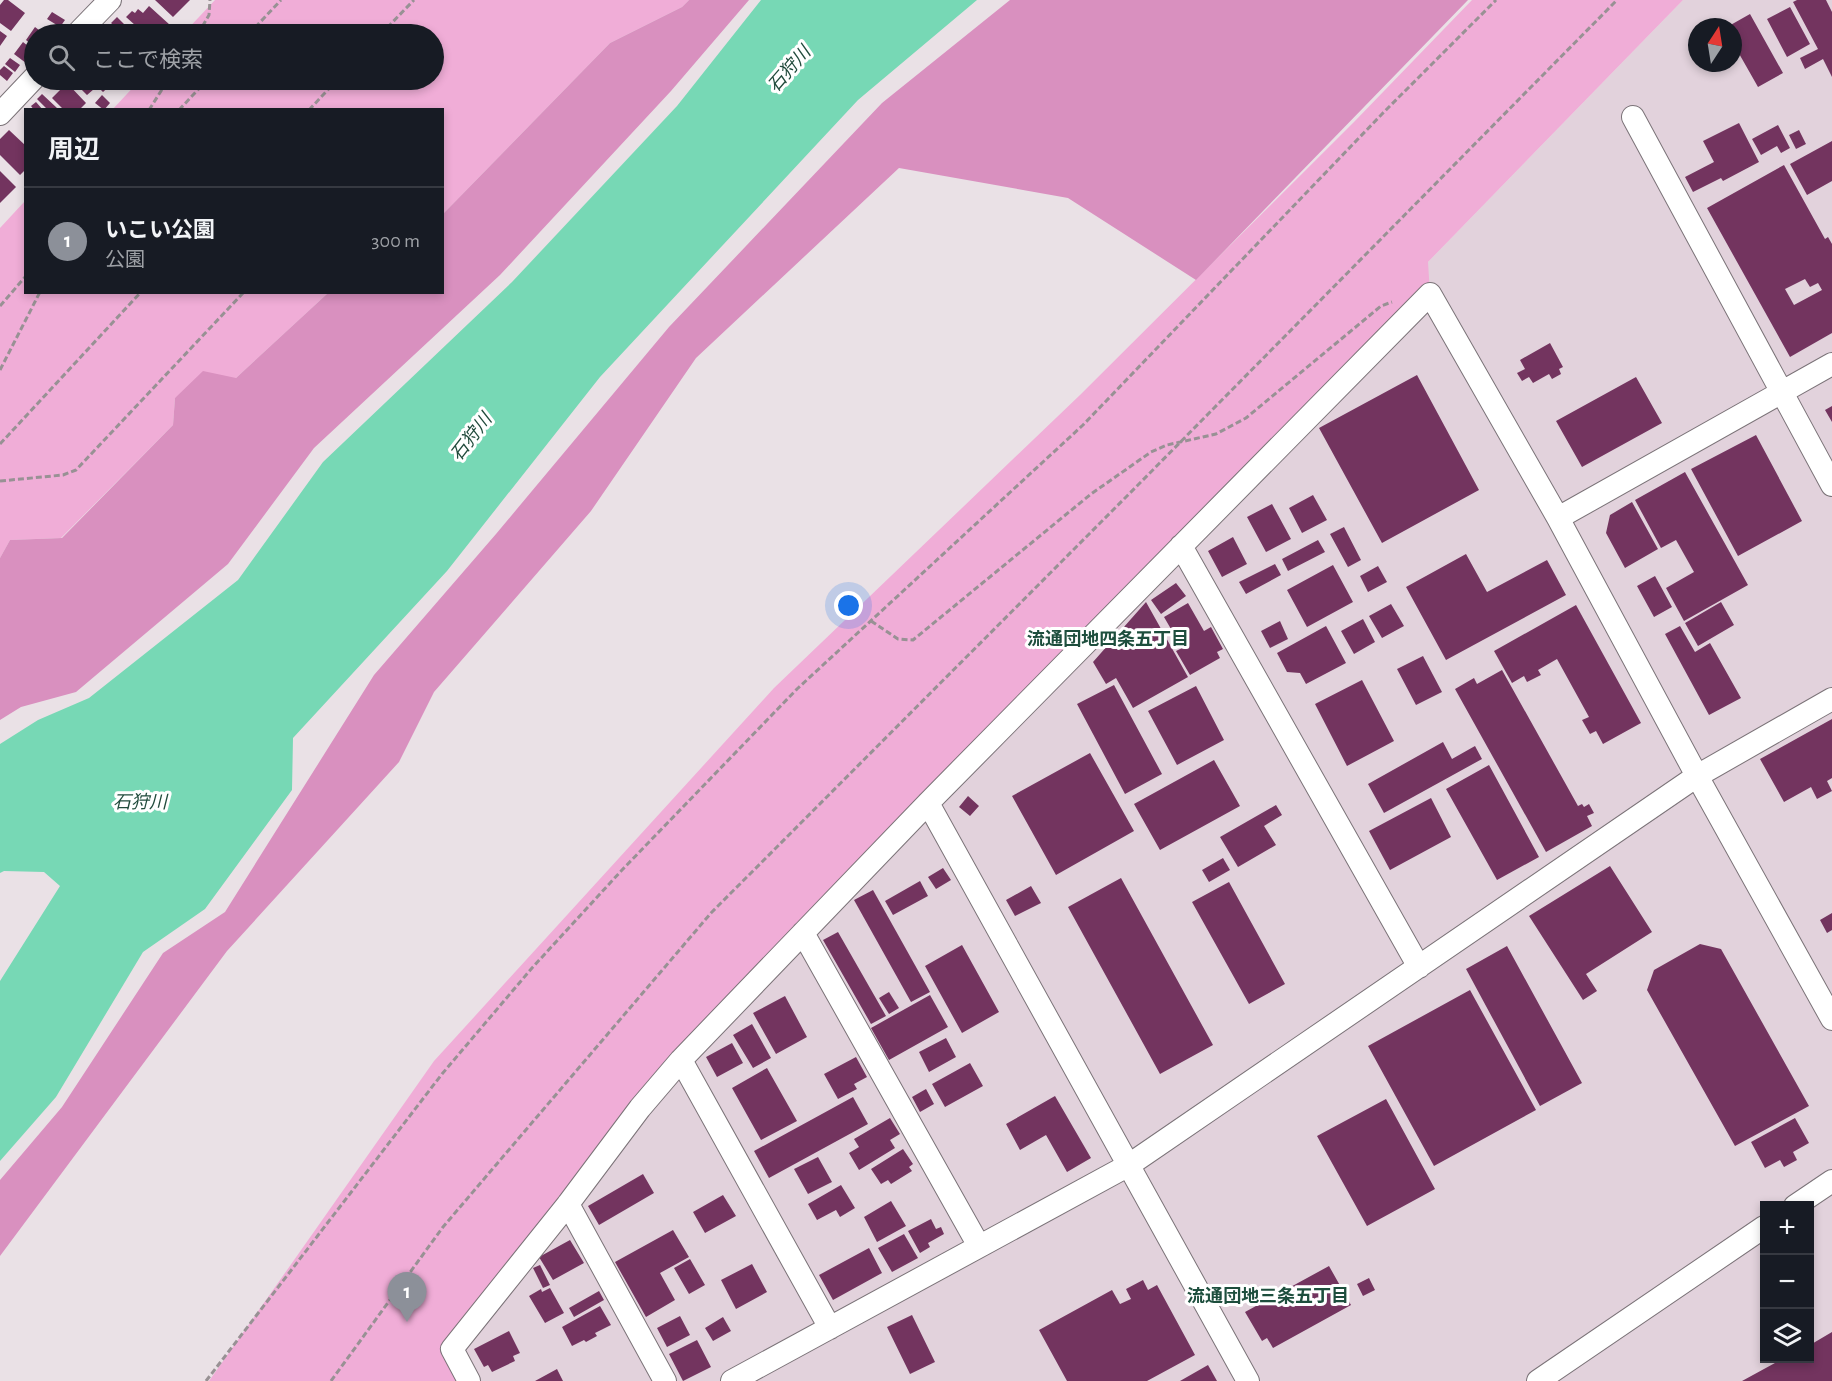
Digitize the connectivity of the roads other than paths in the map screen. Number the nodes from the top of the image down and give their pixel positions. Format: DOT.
graph roads {
  1 [pos="110,0"];
  2 [pos="87,24"];
  3 [pos="24,89"];
  4 [pos="0,114"];
  5 [pos="1633,117"];
  6 [pos="1832,364"];
  7 [pos="1781,392"];
  8 [pos="1832,485"];
  9 [pos="1558,518"];
  10 [pos="1181,546"];
  11 [pos="1832,699"];
  12 [pos="1697,776"];
  13 [pos="928,802"];
  14 [pos="803,933"];
  15 [pos="1419,968"];
  16 [pos="1832,1019"];
  17 [pos="681,1060"];
  18 [pos="1129,1165"];
  19 [pos="1832,1180"];
  20 [pos="1803,1201"];
  21 [pos="568,1204"];
  22 [pos="1760,1230"];
  23 [pos="979,1246"];
  24 [pos="830,1328"];
  25 [pos="469,1381"];
  26 [pos="665,1381"];
  27 [pos="732,1381"];
  28 [pos="1248,1381"];
  29 [pos="1538,1381"];
  1 -- 2 [label="street"];
  3 -- 4 [label="street"];
  5 -- 7 [label="street"];
  6 -- 7 [label="street"];
  7 -- 8 [label="street"];
  7 -- 9 [label="street"];
  9 -- 10 [label="street"];
  9 -- 12 [label="street"];
  10 -- 13 [label="street"];
  10 -- 15 [label="street"];
  11 -- 12 [label="street"];
  12 -- 15 [label="street"];
  12 -- 16 [label="street"];
  13 -- 14 [label="street"];
  13 -- 18 [label="street"];
  14 -- 17 [label="street"];
  14 -- 23 [label="street"];
  15 -- 18 [label="street"];
  17 -- 21 [label="street"];
  17 -- 24 [label="street"];
  18 -- 23 [label="street"];
  18 -- 28 [label="street"];
  19 -- 20 [label="street"];
  21 -- 25 [label="street"];
  21 -- 26 [label="street"];
  22 -- 29 [label="street"];
  23 -- 24 [label="street"];
  24 -- 27 [label="street"];
}
